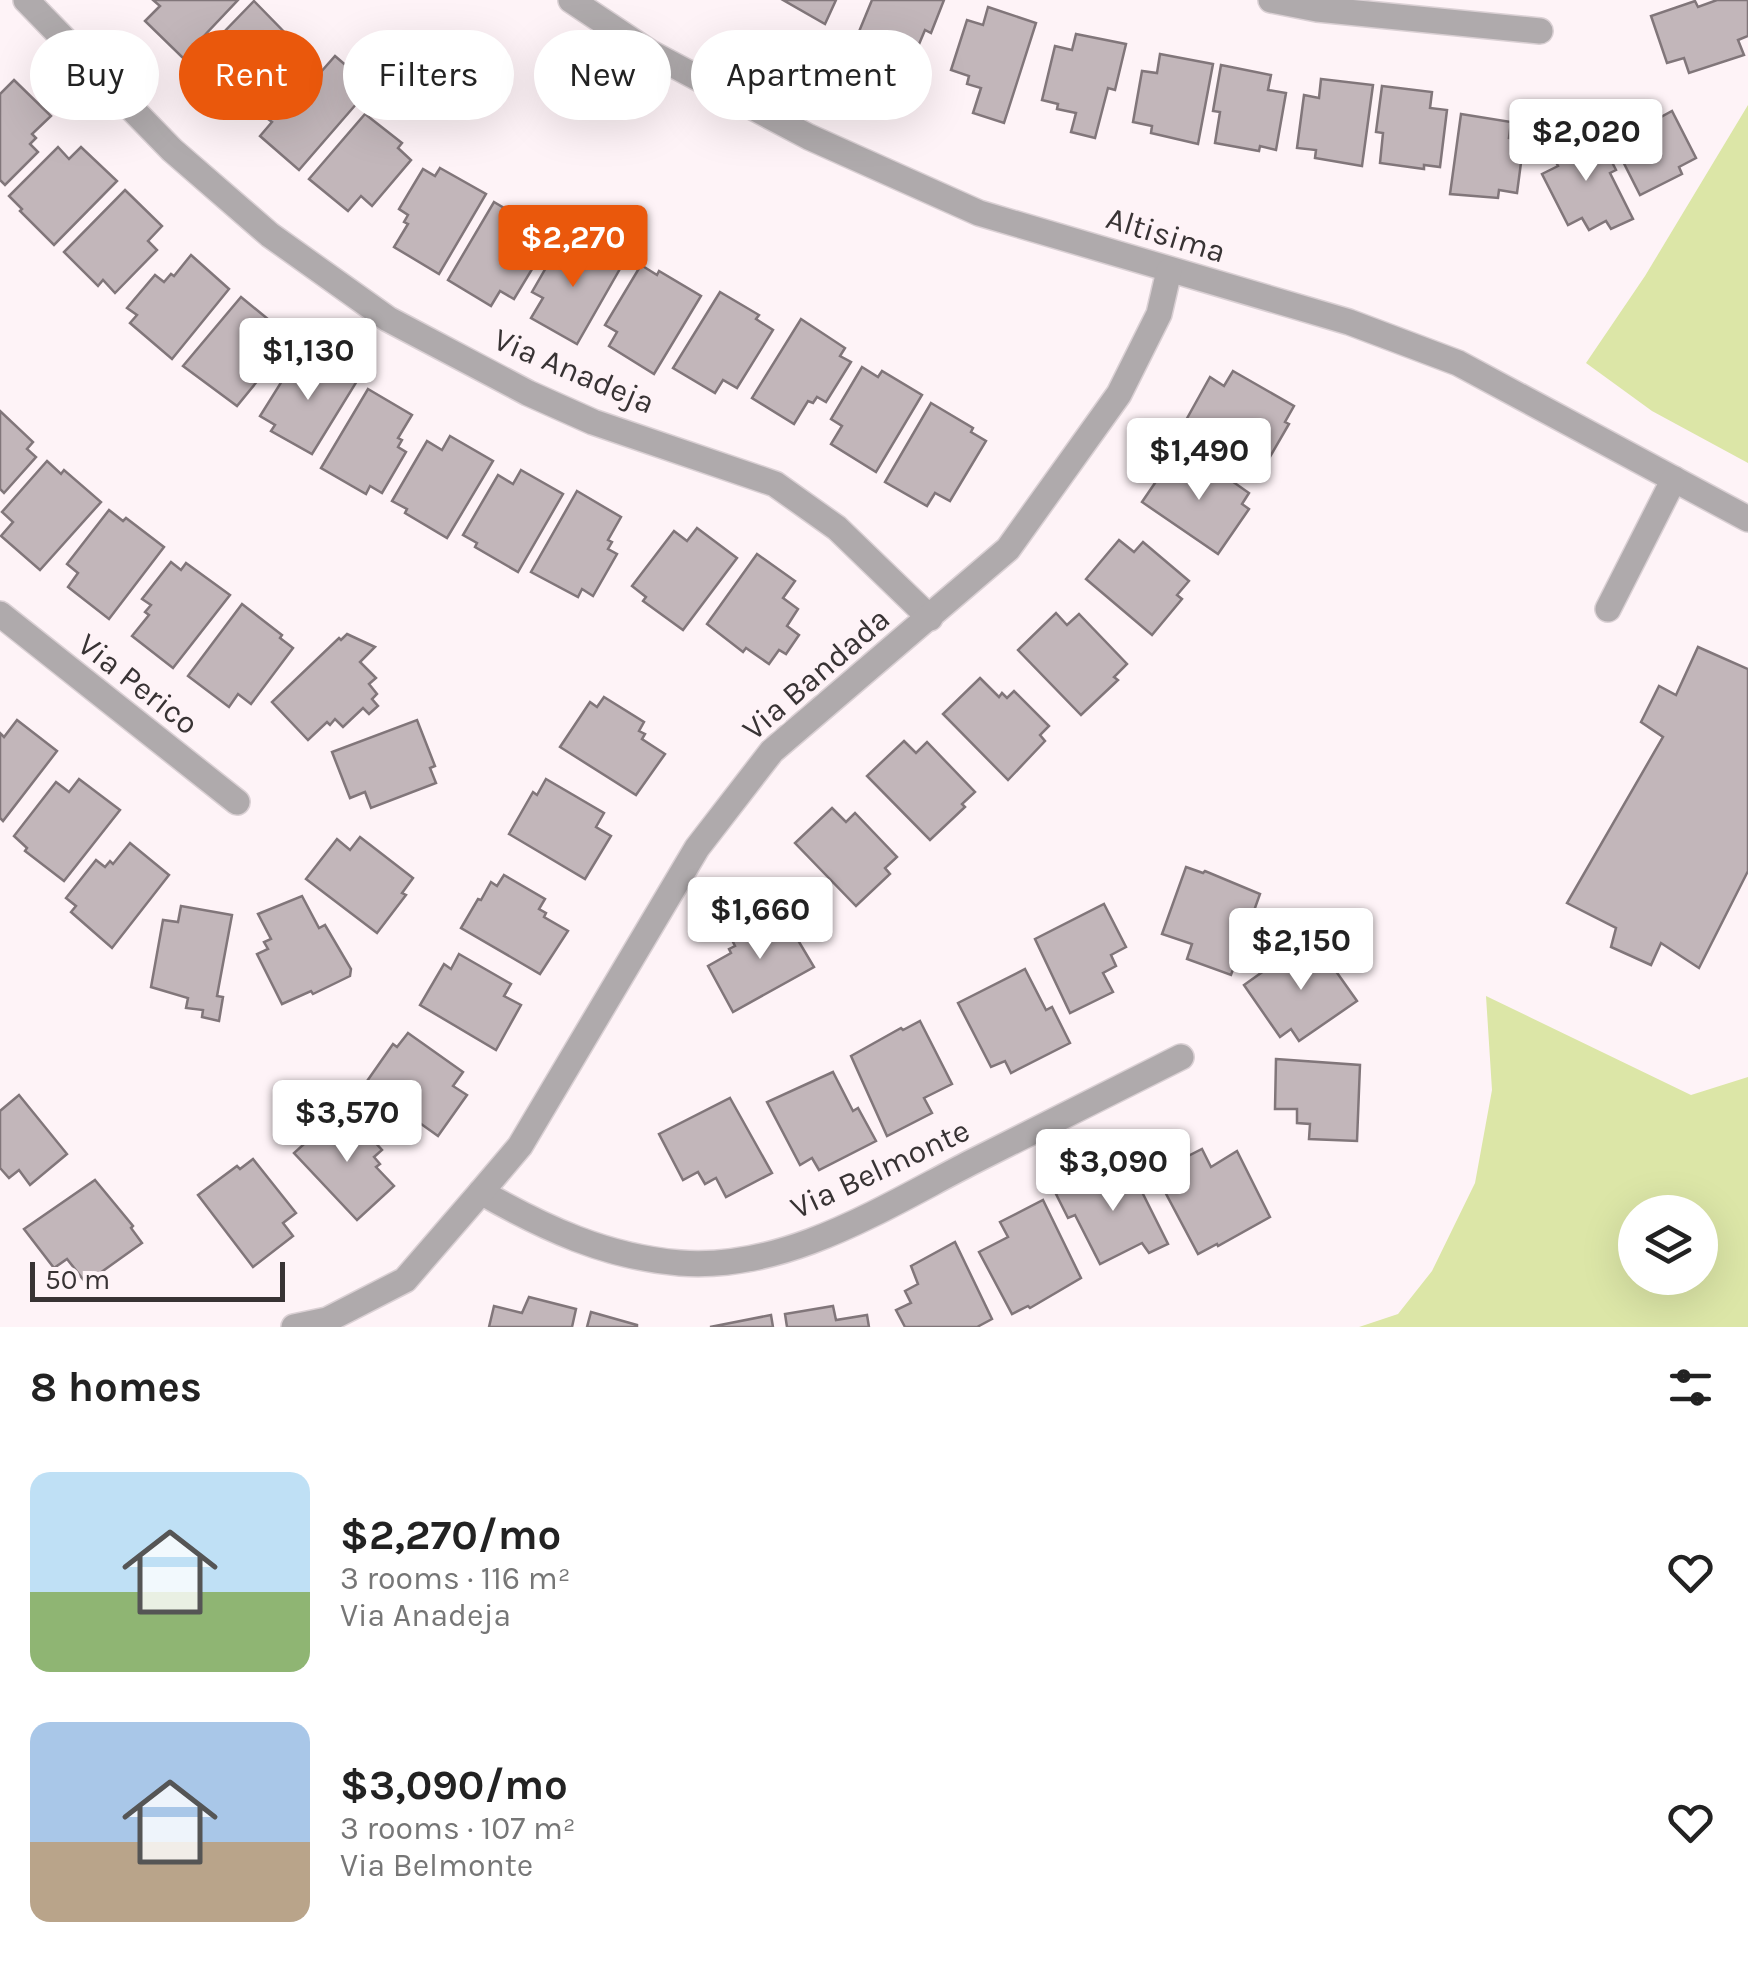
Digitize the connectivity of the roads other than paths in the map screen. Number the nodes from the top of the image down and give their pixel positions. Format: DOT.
graph roads {
  1 [pos="26,0"];
  2 [pos="571,0"];
  3 [pos="1271,0"];
  4 [pos="1540,30"];
  5 [pos="1169,271"];
  6 [pos="1674,479"];
  7 [pos="1748,519"];
  8 [pos="1608,609"];
  9 [pos="0,614"];
  10 [pos="930,618"];
  11 [pos="237,802"];
  12 [pos="1181,1057"];
  13 [pos="481,1192"];
  14 [pos="294,1327"];
  1 -- 10 [label="street, Via Anadeja"];
  2 -- 5 [label="street, Altisima"];
  3 -- 4 [label="street"];
  5 -- 6 [label="street, Altisima"];
  5 -- 10 [label="street, Via Bandada"];
  6 -- 7 [label="street, Altisima"];
  6 -- 8 [label="street"];
  9 -- 11 [label="street, Via Perico"];
  10 -- 13 [label="street, Via Bandada"];
  12 -- 13 [label="street, Via Belmonte"];
  13 -- 14 [label="street, Via Bandada"];
}
